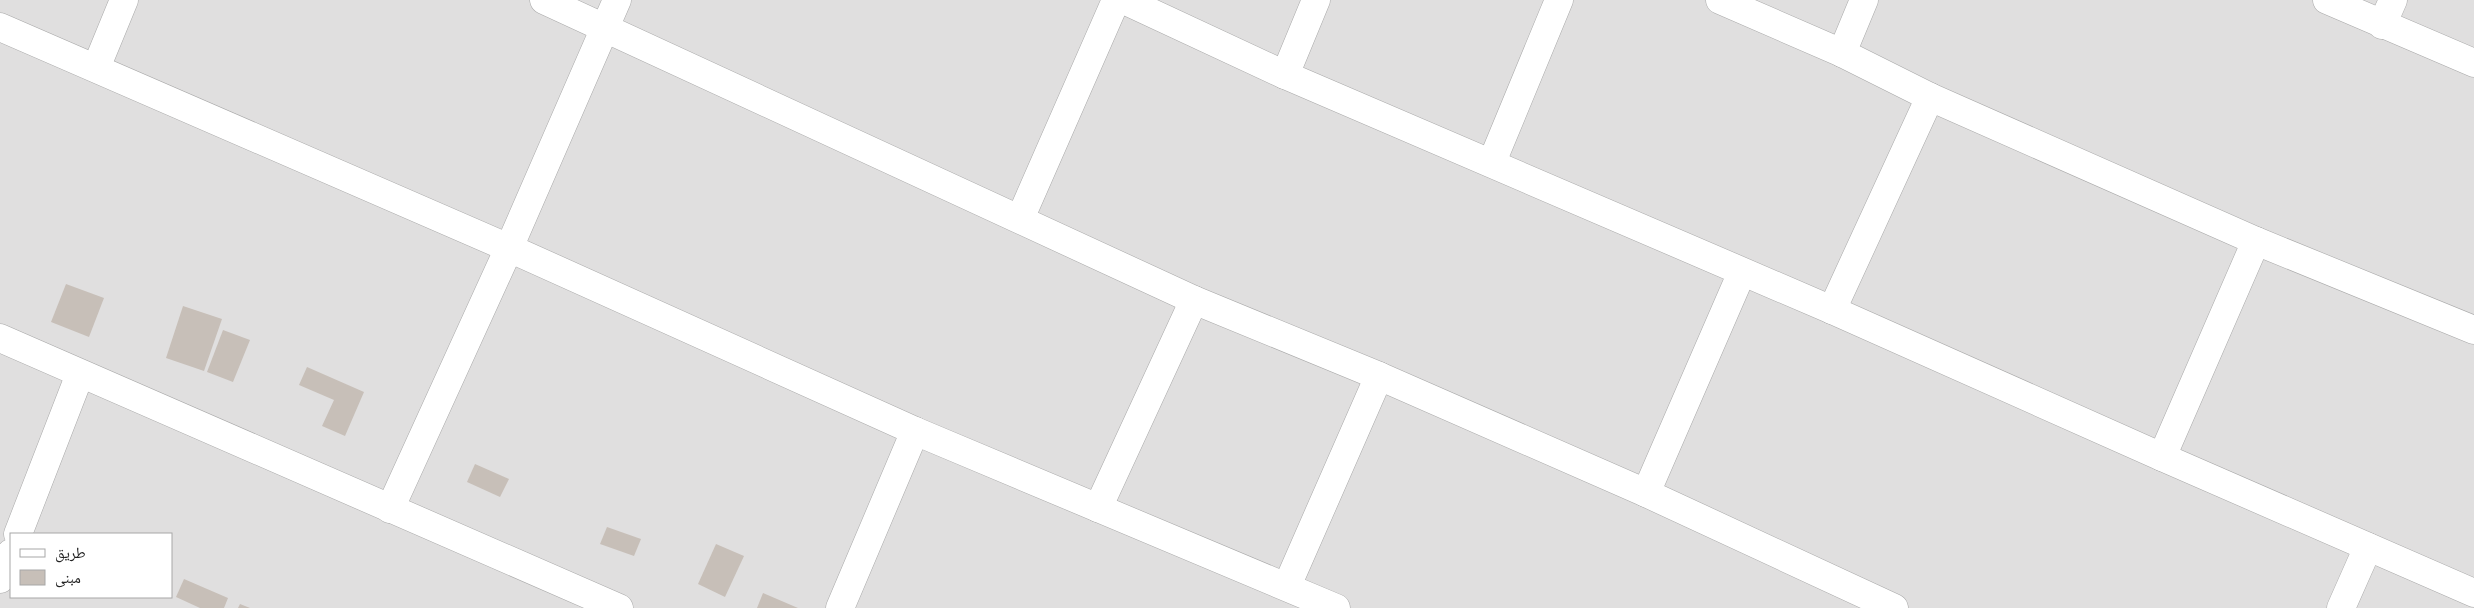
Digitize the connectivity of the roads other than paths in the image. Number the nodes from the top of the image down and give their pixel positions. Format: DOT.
graph roads {
  1 [pos="124,0"];
  2 [pos="544,0"];
  3 [pos="617,0"];
  4 [pos="1116,0"];
  5 [pos="1124,0"];
  6 [pos="1316,0"];
  7 [pos="1559,0"];
  8 [pos="1720,0"];
  9 [pos="1864,0"];
  10 [pos="2327,0"];
  11 [pos="2393,0"];
  12 [pos="2382,25"];
  13 [pos="0,27"];
  14 [pos="605,27"];
  15 [pos="1842,53"];
  16 [pos="2474,63"];
  17 [pos="96,68"];
  18 [pos="1285,75"];
  19 [pos="1930,97"];
  20 [pos="1492,162"];
  21 [pos="1020,218"];
  22 [pos="2256,242"];
  23 [pos="509,248"];
  24 [pos="1742,272"];
  25 [pos="1194,300"];
  26 [pos="1832,310"];
  27 [pos="2473,328"];
  28 [pos="0,338"];
  29 [pos="80,374"];
  30 [pos="1379,376"];
  31 [pos="915,431"];
  32 [pos="2162,457"];
  33 [pos="1646,493"];
  34 [pos="1098,508"];
  35 [pos="390,509"];
  36 [pos="18,533"];
  37 [pos="2368,547"];
  38 [pos="10,555"];
  39 [pos="0,579"];
  40 [pos="1287,586"];
  41 [pos="2474,593"];
  42 [pos="1889,607"];
  43 [pos="619,608"];
  44 [pos="840,608"];
  45 [pos="1336,608"];
  46 [pos="2341,608"];
  1 -- 17 [label="street"];
  2 -- 14 [label="street"];
  3 -- 14 [label="street"];
  4 -- 21 [label="street"];
  5 -- 18 [label="street"];
  6 -- 18 [label="street"];
  7 -- 20 [label="street"];
  8 -- 15 [label="street"];
  9 -- 15 [label="street"];
  10 -- 12 [label="street"];
  11 -- 12 [label="street"];
  12 -- 16 [label="street"];
  13 -- 17 [label="street"];
  14 -- 21 [label="street"];
  14 -- 23 [label="street"];
  15 -- 19 [label="street"];
  17 -- 23 [label="street"];
  18 -- 20 [label="street"];
  19 -- 22 [label="street"];
  19 -- 26 [label="street"];
  20 -- 24 [label="street"];
  21 -- 25 [label="street"];
  22 -- 27 [label="street"];
  22 -- 32 [label="street"];
  23 -- 31 [label="street"];
  23 -- 35 [label="street"];
  24 -- 26 [label="street"];
  24 -- 33 [label="street"];
  25 -- 30 [label="street"];
  25 -- 34 [label="street"];
  26 -- 32 [label="street"];
  28 -- 29 [label="street"];
  29 -- 35 [label="street"];
  29 -- 36 [label="street"];
  30 -- 33 [label="street"];
  30 -- 40 [label="street"];
  31 -- 34 [label="street"];
  31 -- 44 [label="street"];
  32 -- 37 [label="street"];
  33 -- 42 [label="street"];
  34 -- 40 [label="street"];
  35 -- 43 [label="street"];
  37 -- 41 [label="street"];
  37 -- 46 [label="street"];
  38 -- 39 [label="street"];
  40 -- 45 [label="street"];
}
